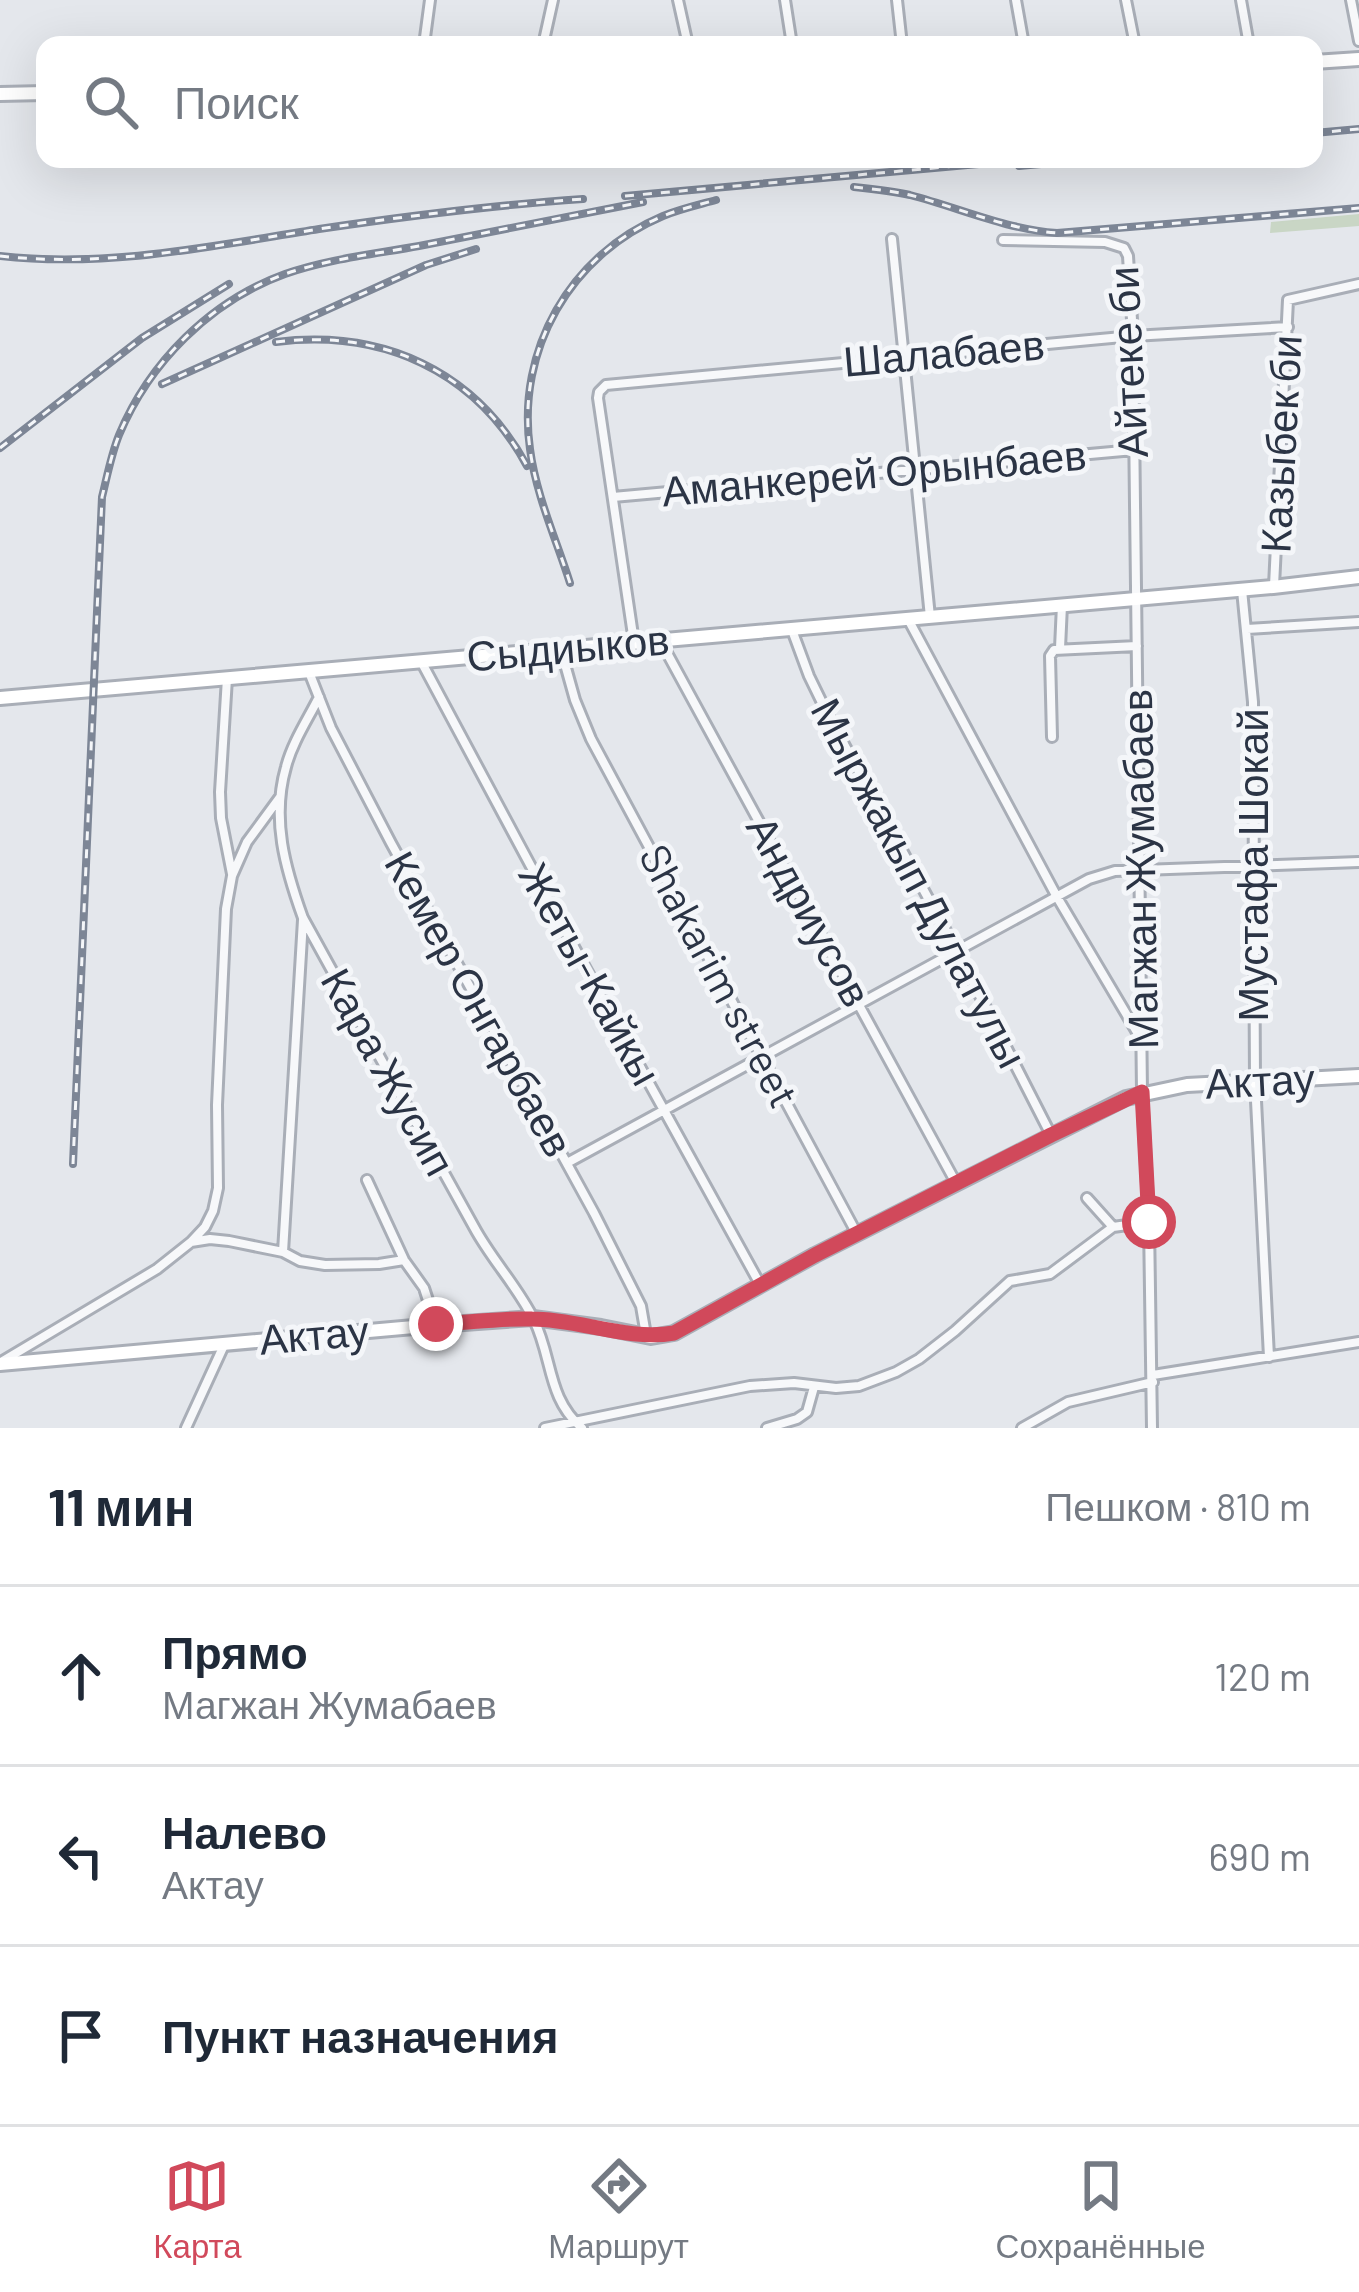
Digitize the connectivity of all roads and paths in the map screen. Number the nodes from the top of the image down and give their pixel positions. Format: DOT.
graph roads {
  1 [pos="430,0"];
  2 [pos="553,0"];
  3 [pos="678,0"];
  4 [pos="785,0"];
  5 [pos="897,0"];
  6 [pos="1016,0"];
  7 [pos="1126,0"];
  8 [pos="1241,0"];
  9 [pos="1351,0"];
  10 [pos="425,36"];
  11 [pos="544,36"];
  12 [pos="686,36"];
  13 [pos="790,36"];
  14 [pos="901,36"];
  15 [pos="1022,36"];
  16 [pos="1133,36"];
  17 [pos="1248,36"];
  18 [pos="1359,41"];
  19 [pos="1359,59"];
  20 [pos="1323,61"];
  21 [pos="36,93"];
  22 [pos="0,94"];
  23 [pos="892,238"];
  24 [pos="1003,241"];
  25 [pos="1359,284"];
  26 [pos="1288,326"];
  27 [pos="1133,336"];
  28 [pos="902,357"];
  29 [pos="1135,450"];
  30 [pos="913,470"];
  31 [pos="613,496"];
  32 [pos="1359,577"];
  33 [pos="1274,587"];
  34 [pos="1243,590"];
  35 [pos="1137,598"];
  36 [pos="1062,605"];
  37 [pos="930,617"];
  38 [pos="908,619"];
  39 [pos="1359,622"];
  40 [pos="791,629"];
  41 [pos="1246,629"];
  42 [pos="660,640"];
  43 [pos="634,642"];
  44 [pos="1137,646"];
  45 [pos="1060,648"];
  46 [pos="560,649"];
  47 [pos="422,661"];
  48 [pos="309,672"];
  49 [pos="227,678"];
  50 [pos="319,697"];
  51 [pos="0,698"];
  52 [pos="1052,737"];
  53 [pos="280,796"];
  54 [pos="1359,862"];
  55 [pos="1253,865"];
  56 [pos="1140,869"];
  57 [pos="232,876"];
  58 [pos="1058,897"];
  59 [pos="303,918"];
  60 [pos="957,951"];
  61 [pos="860,1004"];
  62 [pos="1142,1041"];
  63 [pos="763,1056"];
  64 [pos="1359,1076"];
  65 [pos="1255,1081"];
  66 [pos="1142,1092"];
  67 [pos="665,1111"];
  68 [pos="1051,1135"];
  69 [pos="567,1163"];
  70 [pos="367,1180"];
  71 [pos="956,1183"];
  72 [pos="1087,1198"];
  73 [pos="1149,1222"];
  74 [pos="1113,1226"];
  75 [pos="857,1234"];
  76 [pos="191,1242"];
  77 [pos="283,1252"];
  78 [pos="404,1260"];
  79 [pos="761,1286"];
  80 [pos="533,1318"];
  81 [pos="436,1324"];
  82 [pos="646,1336"];
  83 [pos="1359,1342"];
  84 [pos="225,1343"];
  85 [pos="1269,1357"];
  86 [pos="0,1363"];
  87 [pos="1153,1378"];
  88 [pos="814,1387"];
  89 [pos="579,1426"];
  90 [pos="186,1428"];
  91 [pos="545,1428"];
  92 [pos="767,1428"];
  93 [pos="1022,1428"];
  94 [pos="1152,1428"];
  1 -- 10 [label="street"];
  2 -- 11 [label="street"];
  3 -- 12 [label="street"];
  4 -- 13 [label="street"];
  5 -- 14 [label="street"];
  6 -- 15 [label="street"];
  7 -- 16 [label="street"];
  8 -- 17 [label="street"];
  9 -- 18 [label="street"];
  19 -- 20 [label="street"];
  21 -- 22 [label="street"];
  23 -- 28 [label="street"];
  24 -- 27 [label="street, Айтеке би"];
  25 -- 26 [label="street, Казыбек би"];
  26 -- 27 [label="street, Шалабаев"];
  26 -- 33 [label="street, Казыбек би"];
  27 -- 28 [label="street, Шалабаев"];
  27 -- 29 [label="street, Айтеке би"];
  28 -- 30 [label="street"];
  28 -- 31 [label="street, Шалабаев"];
  29 -- 30 [label="street, Аманкерей Орынбаев"];
  29 -- 35 [label="street, Айтеке би"];
  30 -- 31 [label="street, Аманкерей Орынбаев"];
  30 -- 37 [label="street"];
  31 -- 43 [label="street"];
  32 -- 33 [label="street, Сыдиыков"];
  33 -- 34 [label="street, Сыдиыков"];
  34 -- 35 [label="street, Сыдиыков"];
  34 -- 41 [label="street, Мустафа Шокай"];
  35 -- 36 [label="street, Сыдиыков"];
  35 -- 44 [label="street, Магжан Жумабаев"];
  36 -- 37 [label="street, Сыдиыков"];
  36 -- 45 [label="street"];
  37 -- 38 [label="street, Сыдиыков"];
  38 -- 40 [label="street, Сыдиыков"];
  38 -- 58 [label="street"];
  39 -- 41 [label="street"];
  40 -- 42 [label="street, Сыдиыков"];
  40 -- 60 [label="street, Мыржакып Дулатулы"];
  41 -- 55 [label="street, Мустафа Шокай"];
  42 -- 43 [label="street, Сыдиыков"];
  42 -- 61 [label="street, Андриусов"];
  43 -- 46 [label="street, Сыдиыков"];
  44 -- 45 [label="street"];
  44 -- 56 [label="street, Магжан Жумабаев"];
  45 -- 52 [label="street"];
  46 -- 47 [label="street, Сыдиыков"];
  46 -- 63 [label="street, Shakarim street"];
  47 -- 48 [label="street, Сыдиыков"];
  47 -- 67 [label="street, Жеты-Кайкы"];
  48 -- 49 [label="street, Сыдиыков"];
  48 -- 50 [label="street, Кемер Онгарбаев"];
  49 -- 51 [label="street, Сыдиыков"];
  49 -- 57 [label="street"];
  50 -- 53 [label="street, Кара Жусип"];
  50 -- 69 [label="street, Кемер Онгарбаев"];
  53 -- 57 [label="street"];
  53 -- 59 [label="street, Кара Жусип"];
  54 -- 55 [label="street"];
  55 -- 56 [label="street"];
  55 -- 65 [label="street, Мустафа Шокай"];
  56 -- 58 [label="street"];
  56 -- 62 [label="street, Магжан Жумабаев"];
  57 -- 76 [label="street"];
  58 -- 60 [label="street"];
  58 -- 62 [label="street"];
  59 -- 77 [label="street"];
  59 -- 80 [label="street, Кара Жусип"];
  60 -- 61 [label="street"];
  60 -- 68 [label="street, Мыржакып Дулатулы"];
  61 -- 63 [label="street"];
  61 -- 71 [label="street, Андриусов"];
  62 -- 66 [label="street, Магжан Жумабаев"];
  63 -- 67 [label="street"];
  63 -- 75 [label="street, Shakarim street"];
  64 -- 65 [label="street, Актау"];
  65 -- 66 [label="street, Актау"];
  65 -- 85 [label="street, Мустафа Шокай"];
  66 -- 68 [label="street, Актау"];
  66 -- 73 [label="street, Магжан Жумабаев"];
  67 -- 69 [label="street"];
  67 -- 79 [label="street, Жеты-Кайкы"];
  68 -- 71 [label="street, Актау"];
  69 -- 82 [label="street, Кемер Онгарбаев"];
  70 -- 78 [label="street"];
  71 -- 75 [label="street, Актау"];
  72 -- 74 [label="street"];
  73 -- 74 [label="street"];
  73 -- 87 [label="street, Магжан Жумабаев"];
  74 -- 88 [label="street"];
  75 -- 79 [label="street, Актау"];
  76 -- 77 [label="street"];
  76 -- 86 [label="street"];
  77 -- 78 [label="street"];
  78 -- 81 [label="street"];
  79 -- 82 [label="street, Актау"];
  80 -- 81 [label="street, Актау"];
  80 -- 82 [label="street, Актау"];
  80 -- 89 [label="street, Кара Жусип"];
  81 -- 84 [label="street, Актау"];
  83 -- 85 [label="street"];
  84 -- 86 [label="street, Актау"];
  84 -- 90 [label="street"];
  85 -- 87 [label="street"];
  87 -- 93 [label="street"];
  87 -- 94 [label="street, Магжан Жумабаев"];
  88 -- 89 [label="street"];
  88 -- 92 [label="street"];
  89 -- 91 [label="street"];
}
